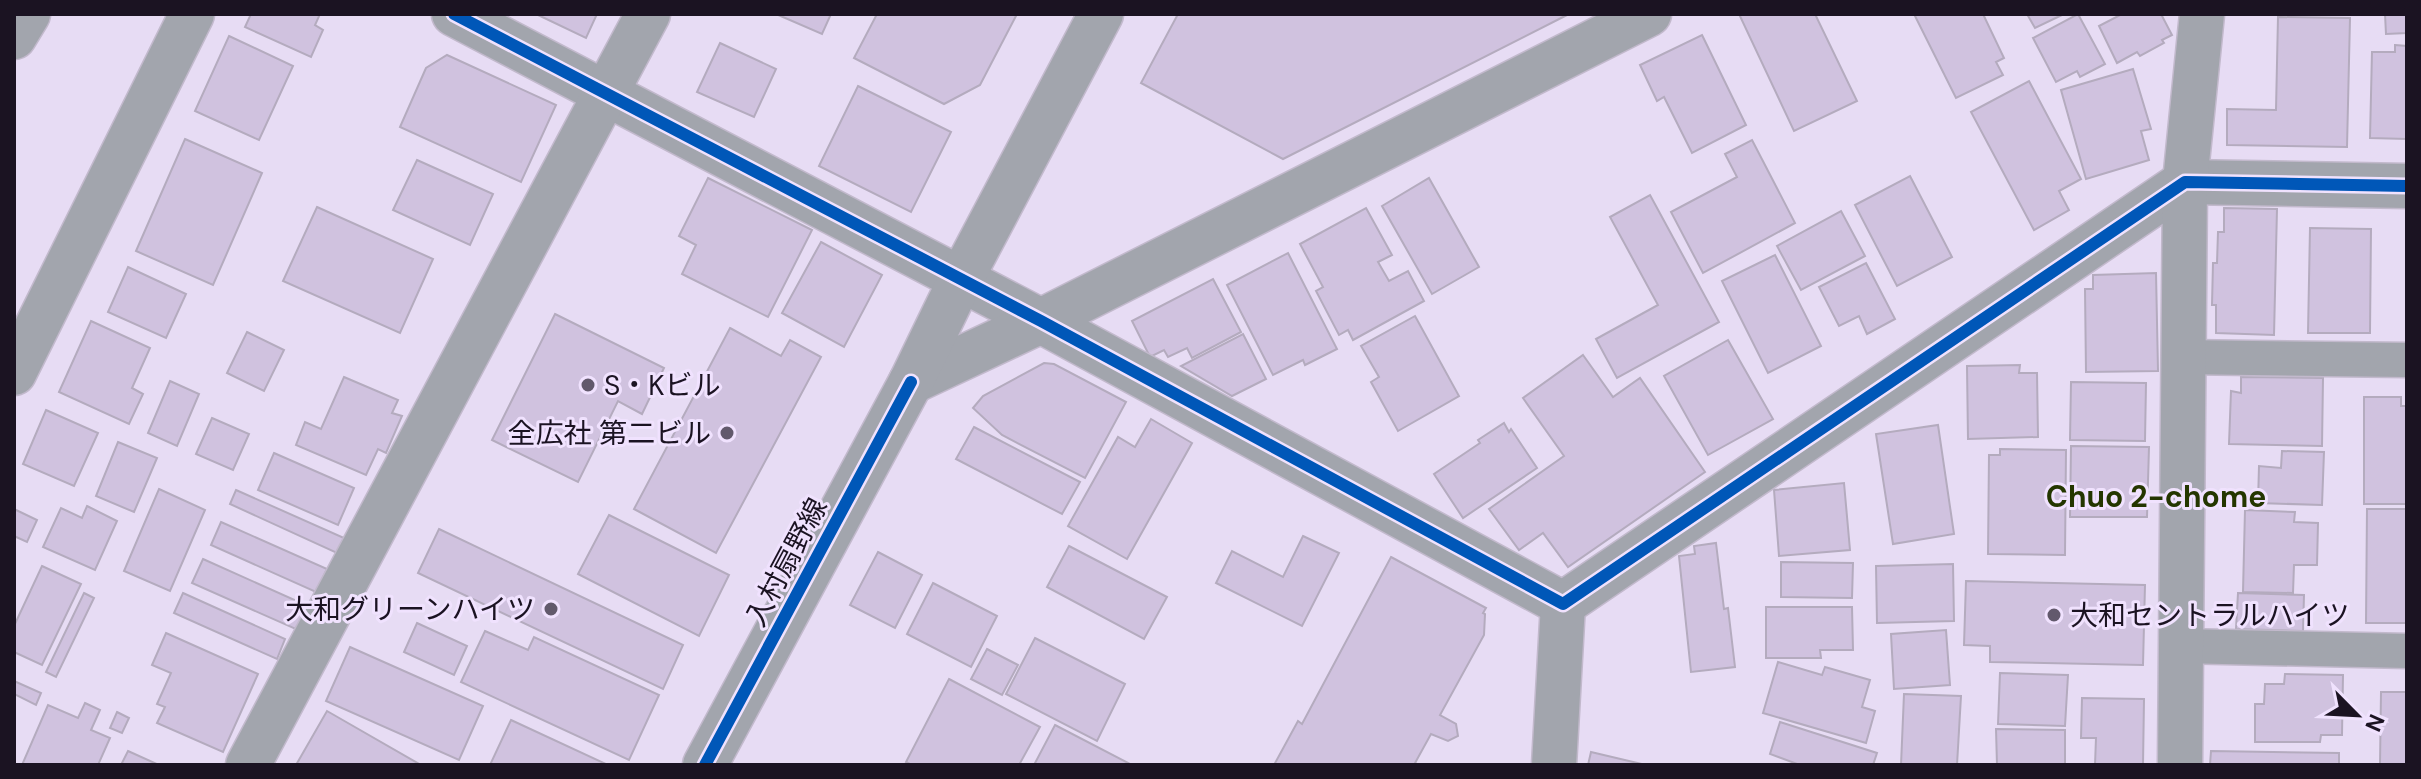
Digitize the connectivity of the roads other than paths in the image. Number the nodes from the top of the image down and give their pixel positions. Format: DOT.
graph roads {
  1 [pos="28,14"];
  2 [pos="192,14"];
  3 [pos="454,14"];
  4 [pos="648,14"];
  5 [pos="1101,14"];
  6 [pos="1649,14"];
  7 [pos="2202,14"];
  8 [pos="14,37"];
  9 [pos="605,95"];
  10 [pos="2185,182"];
  11 [pos="2407,186"];
  12 [pos="961,279"];
  13 [pos="1041,321"];
  14 [pos="2182,357"];
  15 [pos="2407,360"];
  16 [pos="14,373"];
  17 [pos="911,382"];
  18 [pos="1563,604"];
  19 [pos="2180,646"];
  20 [pos="2407,651"];
  21 [pos="248,765"];
  22 [pos="705,765"];
  23 [pos="1554,765"];
  24 [pos="2180,765"];
  1 -- 8 [label="street"];
  2 -- 16 [label="street"];
  3 -- 9 [label="street"];
  4 -- 9 [label="street"];
  5 -- 12 [label="street, 入村扇野線"];
  6 -- 13 [label="street"];
  7 -- 10 [label="street"];
  9 -- 12 [label="street"];
  9 -- 21 [label="street"];
  10 -- 11 [label="street"];
  10 -- 14 [label="street"];
  10 -- 18 [label="street"];
  12 -- 13 [label="street"];
  12 -- 17 [label="street, 入村扇野線"];
  13 -- 17 [label="street"];
  13 -- 18 [label="street"];
  14 -- 15 [label="lane"];
  14 -- 19 [label="street"];
  17 -- 22 [label="street, 入村扇野線"];
  18 -- 23 [label="street"];
  19 -- 20 [label="lane"];
  19 -- 24 [label="street"];
}
